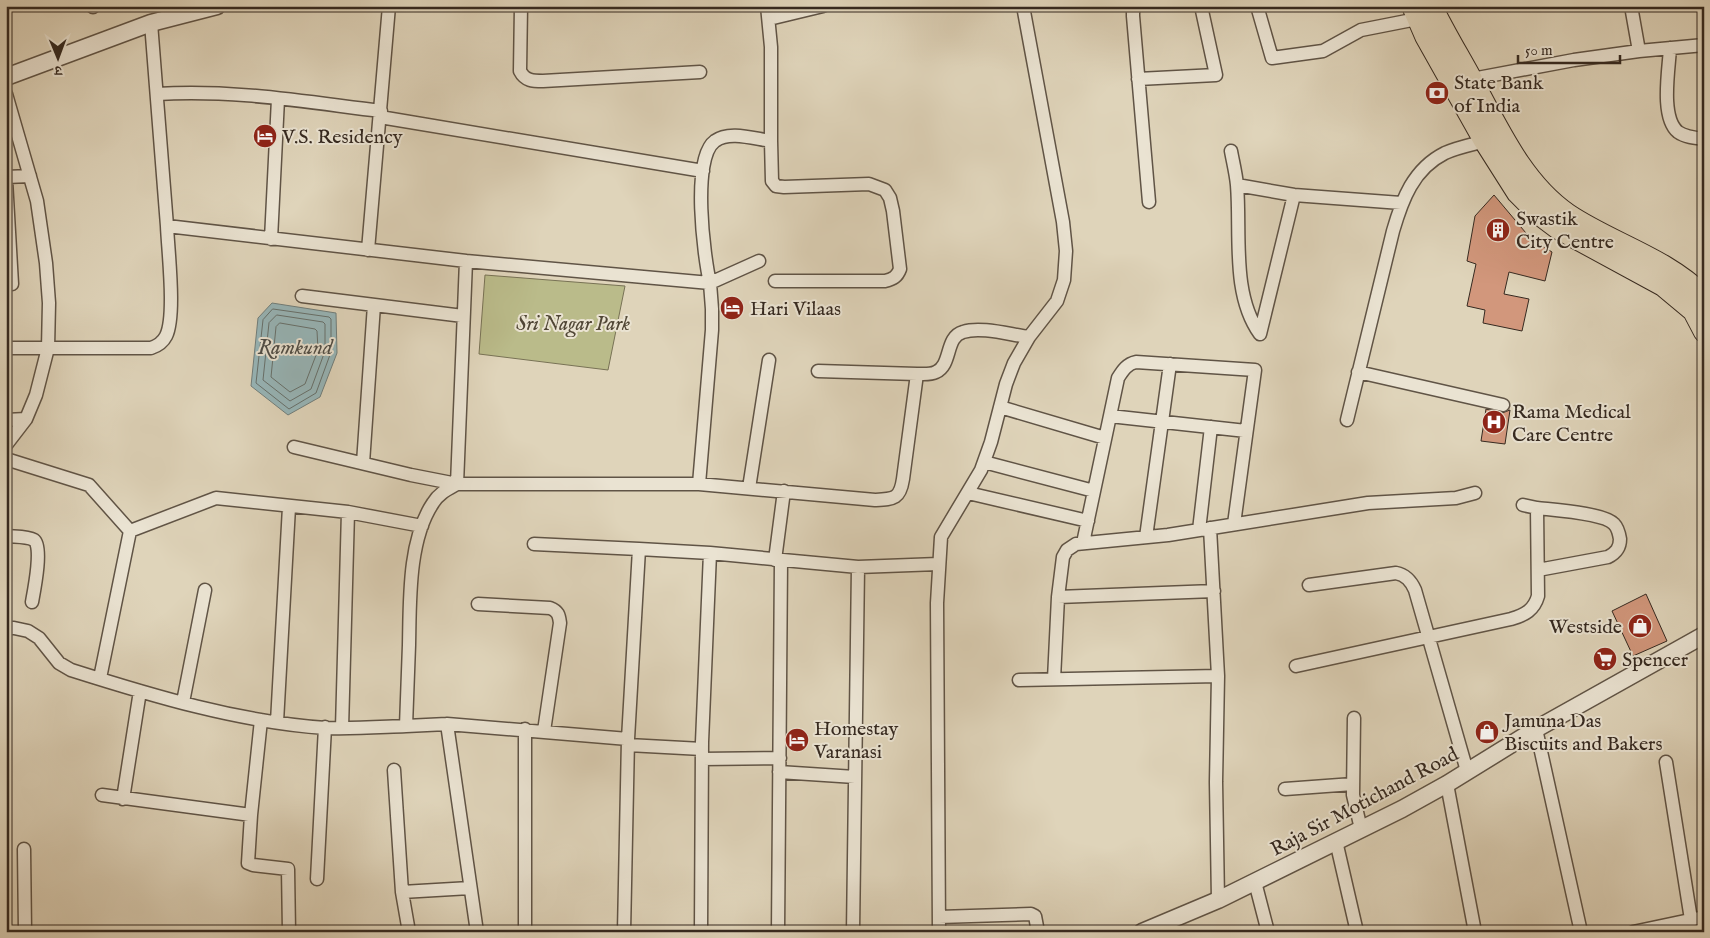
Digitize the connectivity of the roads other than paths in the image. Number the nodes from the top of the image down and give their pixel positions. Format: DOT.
graph roads {
  1 [pos="217,6"];
  2 [pos="389,6"];
  3 [pos="521,6"];
  4 [pos="823,6"];
  5 [pos="1023,6"];
  6 [pos="1136,6"];
  7 [pos="1201,6"];
  8 [pos="1257,6"];
  9 [pos="1631,6"];
  10 [pos="1420,10"];
  11 [pos="768,13"];
  12 [pos="151,23"];
  13 [pos="1704,45"];
  14 [pos="1670,48"];
  15 [pos="1639,51"];
  16 [pos="700,72"];
  17 [pos="6,77"];
  18 [pos="1138,79"];
  19 [pos="1472,80"];
  20 [pos="6,94"];
  21 [pos="157,94"];
  22 [pos="278,99"];
  23 [pos="380,114"];
  24 [pos="1494,139"];
  25 [pos="1704,139"];
  26 [pos="771,141"];
  27 [pos="1231,151"];
  28 [pos="703,171"];
  29 [pos="30,176"];
  30 [pos="6,179"];
  31 [pos="1237,185"];
  32 [pos="1294,195"];
  33 [pos="1150,202"];
  34 [pos="1401,203"];
  35 [pos="167,226"];
  36 [pos="271,239"];
  37 [pos="368,250"];
  38 [pos="466,261"];
  39 [pos="758,261"];
  40 [pos="775,280"];
  41 [pos="710,283"];
  42 [pos="12,284"];
  43 [pos="302,296"];
  44 [pos="1704,296"];
  45 [pos="374,305"];
  46 [pos="464,316"];
  47 [pos="1704,332"];
  48 [pos="1029,338"];
  49 [pos="6,348"];
  50 [pos="48,348"];
  51 [pos="769,360"];
  52 [pos="1170,364"];
  53 [pos="818,371"];
  54 [pos="1358,372"];
  55 [pos="917,374"];
  56 [pos="1503,405"];
  57 [pos="1000,408"];
  58 [pos="1110,416"];
  59 [pos="26,419"];
  60 [pos="6,420"];
  61 [pos="1347,420"];
  62 [pos="1162,421"];
  63 [pos="1211,427"];
  64 [pos="1246,431"];
  65 [pos="1105,438"];
  66 [pos="6,445"];
  67 [pos="294,447"];
  68 [pos="6,459"];
  69 [pos="984,462"];
  70 [pos="362,463"];
  71 [pos="457,484"];
  72 [pos="699,484"];
  73 [pos="748,488"];
  74 [pos="784,491"];
  75 [pos="1094,492"];
  76 [pos="968,493"];
  77 [pos="1475,493"];
  78 [pos="1523,506"];
  79 [pos="288,507"];
  80 [pos="1537,508"];
  81 [pos="348,512"];
  82 [pos="1088,520"];
  83 [pos="1234,524"];
  84 [pos="422,526"];
  85 [pos="1204,529"];
  86 [pos="130,531"];
  87 [pos="6,536"];
  88 [pos="1146,537"];
  89 [pos="1083,543"];
  90 [pos="534,544"];
  91 [pos="639,550"];
  92 [pos="710,553"];
  93 [pos="778,561"];
  94 [pos="938,564"];
  95 [pos="858,567"];
  96 [pos="1538,570"];
  97 [pos="1309,585"];
  98 [pos="205,590"];
  99 [pos="1214,591"];
  100 [pos="1058,597"];
  101 [pos="32,602"];
  102 [pos="478,604"];
  103 [pos="6,628"];
  104 [pos="1704,635"];
  105 [pos="1429,637"];
  106 [pos="1296,666"];
  107 [pos="1218,676"];
  108 [pos="100,678"];
  109 [pos="1054,679"];
  110 [pos="1019,680"];
  111 [pos="140,691"];
  112 [pos="183,702"];
  113 [pos="1354,718"];
  114 [pos="260,720"];
  115 [pos="277,722"];
  116 [pos="447,724"];
  117 [pos="406,726"];
  118 [pos="325,728"];
  119 [pos="342,728"];
  120 [pos="1536,728"];
  121 [pos="525,730"];
  122 [pos="544,731"];
  123 [pos="628,742"];
  124 [pos="702,754"];
  125 [pos="780,758"];
  126 [pos="1666,762"];
  127 [pos="394,770"];
  128 [pos="1467,771"];
  129 [pos="779,772"];
  130 [pos="855,777"];
  131 [pos="1353,784"];
  132 [pos="1447,784"];
  133 [pos="1285,789"];
  134 [pos="102,795"];
  135 [pos="123,799"];
  136 [pos="251,815"];
  137 [pos="1361,829"];
  138 [pos="1336,841"];
  139 [pos="24,849"];
  140 [pos="317,879"];
  141 [pos="1255,882"];
  142 [pos="470,888"];
  143 [pos="402,892"];
  144 [pos="1218,900"];
  145 [pos="939,916"];
  146 [pos="1704,917"];
  147 [pos="1692,926"];
  148 [pos="24,932"];
  149 [pos="289,932"];
  150 [pos="409,932"];
  151 [pos="477,932"];
  152 [pos="525,932"];
  153 [pos="624,932"];
  154 [pos="701,932"];
  155 [pos="778,932"];
  156 [pos="853,932"];
  157 [pos="939,932"];
  158 [pos="1038,932"];
  159 [pos="1142,932"];
  160 [pos="1268,932"];
  161 [pos="1357,932"];
  162 [pos="1475,932"];
  163 [pos="1581,932"];
  164 [pos="1634,932"];
  1 -- 12 [label="street"];
  2 -- 23 [label="street"];
  3 -- 16 [label="street"];
  4 -- 11 [label="street"];
  5 -- 48 [label="street"];
  6 -- 18 [label="street"];
  7 -- 18 [label="street"];
  8 -- 10 [label="street"];
  9 -- 15 [label="street"];
  10 -- 19 [label="main road"];
  10 -- 24 [label="main road"];
  11 -- 26 [label="street"];
  12 -- 17 [label="street"];
  12 -- 21 [label="street"];
  13 -- 14 [label="street"];
  14 -- 15 [label="street"];
  14 -- 25 [label="street"];
  15 -- 19 [label="street"];
  18 -- 33 [label="street"];
  19 -- 24 [label="main road"];
  20 -- 29 [label="street"];
  21 -- 22 [label="street"];
  21 -- 35 [label="street"];
  22 -- 23 [label="street"];
  22 -- 36 [label="street"];
  23 -- 28 [label="street"];
  23 -- 37 [label="street"];
  24 -- 34 [label="street"];
  24 -- 44 [label="main road"];
  24 -- 47 [label="main road"];
  26 -- 28 [label="street"];
  26 -- 40 [label="street"];
  27 -- 31 [label="street"];
  28 -- 41 [label="street"];
  29 -- 30 [label="street"];
  29 -- 50 [label="street"];
  30 -- 42 [label="street"];
  31 -- 32 [label="street"];
  31 -- 32 [label="street"];
  32 -- 34 [label="street"];
  34 -- 54 [label="street"];
  35 -- 36 [label="street"];
  35 -- 50 [label="street"];
  36 -- 37 [label="street"];
  37 -- 38 [label="street"];
  38 -- 41 [label="street"];
  38 -- 46 [label="street"];
  39 -- 41 [label="street"];
  41 -- 72 [label="street"];
  43 -- 45 [label="street"];
  45 -- 46 [label="street"];
  45 -- 70 [label="street"];
  46 -- 71 [label="street"];
  48 -- 55 [label="street"];
  48 -- 57 [label="street"];
  49 -- 50 [label="street"];
  50 -- 59 [label="street"];
  51 -- 73 [label="street"];
  52 -- 58 [label="street"];
  52 -- 62 [label="street"];
  52 -- 64 [label="street"];
  53 -- 55 [label="street"];
  54 -- 56 [label="street"];
  54 -- 61 [label="street"];
  55 -- 74 [label="street"];
  57 -- 65 [label="street"];
  57 -- 69 [label="street"];
  58 -- 62 [label="street"];
  58 -- 65 [label="street"];
  59 -- 60 [label="street"];
  59 -- 66 [label="street"];
  62 -- 63 [label="street"];
  62 -- 88 [label="street"];
  63 -- 64 [label="street"];
  63 -- 85 [label="street"];
  64 -- 83 [label="street"];
  65 -- 75 [label="street"];
  67 -- 70 [label="street"];
  68 -- 86 [label="street"];
  69 -- 75 [label="street"];
  69 -- 76 [label="street"];
  70 -- 71 [label="street"];
  71 -- 72 [label="street"];
  71 -- 84 [label="street"];
  72 -- 73 [label="street"];
  73 -- 74 [label="street"];
  74 -- 93 [label="street"];
  75 -- 82 [label="street"];
  76 -- 82 [label="street"];
  76 -- 94 [label="street"];
  77 -- 83 [label="street"];
  78 -- 80 [label="street"];
  79 -- 81 [label="street"];
  79 -- 86 [label="street"];
  79 -- 115 [label="street"];
  80 -- 96 [label="street"];
  80 -- 96 [label="street"];
  81 -- 84 [label="street"];
  81 -- 119 [label="street"];
  82 -- 89 [label="street"];
  83 -- 85 [label="street"];
  84 -- 117 [label="street"];
  85 -- 88 [label="street"];
  85 -- 99 [label="street"];
  86 -- 108 [label="street"];
  87 -- 101 [label="street"];
  88 -- 89 [label="street"];
  89 -- 100 [label="street"];
  90 -- 91 [label="street"];
  91 -- 92 [label="street"];
  91 -- 123 [label="street"];
  92 -- 93 [label="street"];
  92 -- 124 [label="street"];
  93 -- 95 [label="street"];
  93 -- 125 [label="street"];
  94 -- 95 [label="street"];
  94 -- 145 [label="street"];
  95 -- 130 [label="street"];
  96 -- 105 [label="street"];
  97 -- 105 [label="street"];
  98 -- 112 [label="street"];
  99 -- 100 [label="street"];
  99 -- 107 [label="street"];
  100 -- 109 [label="street"];
  102 -- 122 [label="street"];
  103 -- 108 [label="street"];
  104 -- 120 [label="street, Raja Sir Motichand Road"];
  105 -- 106 [label="street"];
  105 -- 128 [label="street"];
  107 -- 109 [label="street"];
  107 -- 144 [label="street"];
  108 -- 111 [label="street"];
  109 -- 110 [label="street"];
  111 -- 112 [label="street"];
  111 -- 135 [label="street"];
  112 -- 114 [label="street"];
  113 -- 131 [label="street"];
  114 -- 115 [label="street"];
  114 -- 136 [label="street"];
  115 -- 118 [label="street"];
  116 -- 117 [label="street"];
  116 -- 121 [label="street"];
  116 -- 142 [label="street"];
  117 -- 119 [label="street"];
  118 -- 119 [label="street"];
  118 -- 140 [label="street"];
  120 -- 128 [label="street, Raja Sir Motichand Road"];
  120 -- 163 [label="street"];
  121 -- 122 [label="street"];
  121 -- 152 [label="street"];
  122 -- 123 [label="street"];
  123 -- 124 [label="street"];
  123 -- 153 [label="street"];
  124 -- 125 [label="street"];
  124 -- 154 [label="street"];
  125 -- 129 [label="street"];
  126 -- 147 [label="street"];
  127 -- 143 [label="street"];
  128 -- 132 [label="street, Raja Sir Motichand Road"];
  129 -- 130 [label="street"];
  129 -- 155 [label="street"];
  130 -- 156 [label="street"];
  131 -- 133 [label="street"];
  131 -- 137 [label="street"];
  132 -- 137 [label="street, Raja Sir Motichand Road"];
  132 -- 162 [label="street"];
  134 -- 135 [label="street"];
  135 -- 136 [label="street"];
  136 -- 149 [label="street"];
  137 -- 138 [label="street, Raja Sir Motichand Road"];
  138 -- 141 [label="street, Raja Sir Motichand Road"];
  138 -- 161 [label="street"];
  139 -- 148 [label="street"];
  141 -- 144 [label="street, Raja Sir Motichand Road"];
  141 -- 160 [label="street"];
  142 -- 143 [label="street"];
  142 -- 151 [label="street"];
  143 -- 150 [label="street"];
  144 -- 159 [label="street, Raja Sir Motichand Road"];
  145 -- 157 [label="street"];
  145 -- 158 [label="street"];
  146 -- 147 [label="street"];
  147 -- 164 [label="street"];
}
